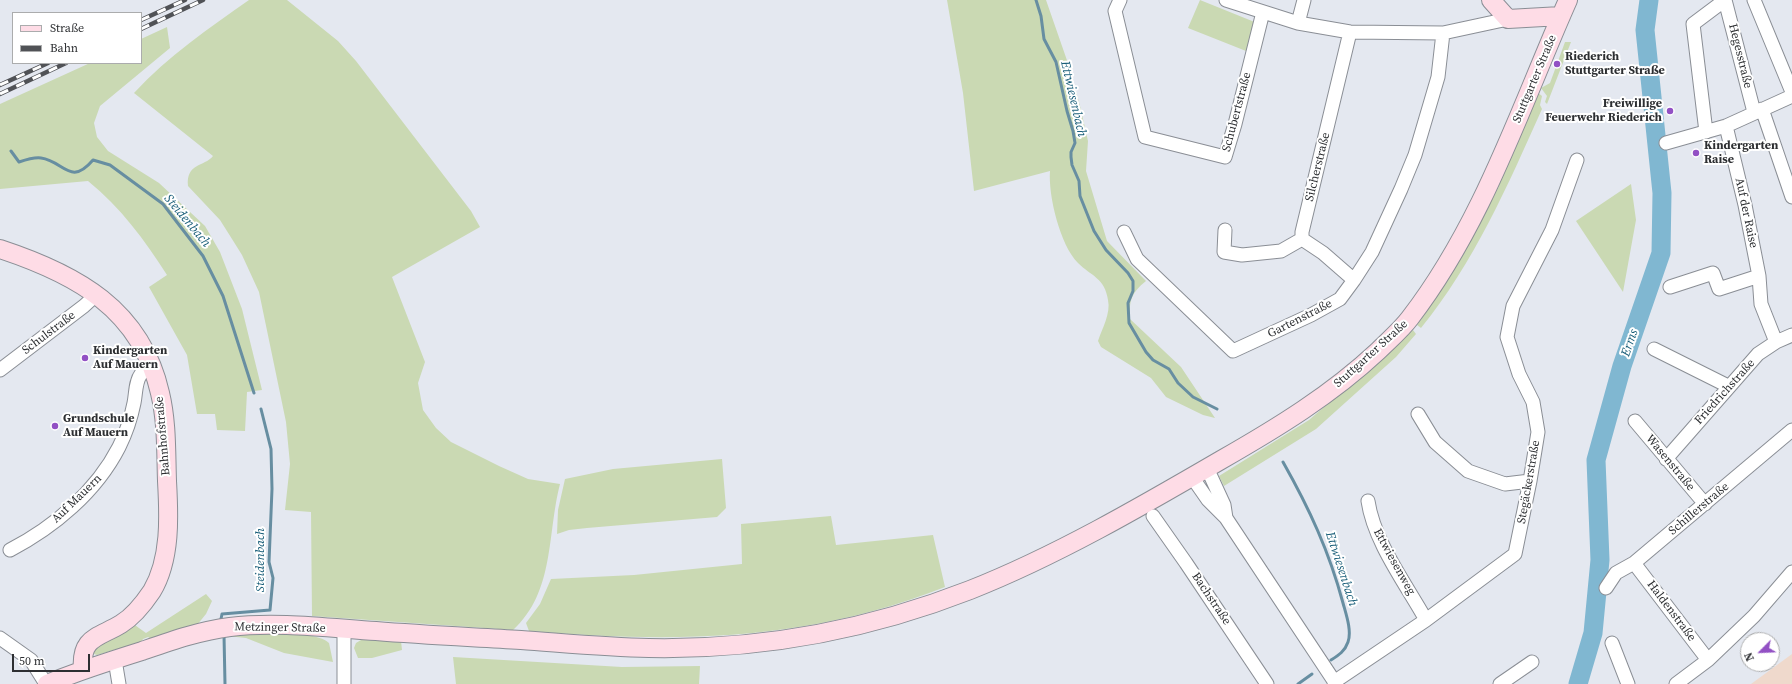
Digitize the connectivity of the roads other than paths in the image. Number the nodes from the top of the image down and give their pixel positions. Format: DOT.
graph roads {
  1 [pos="1120,0"];
  2 [pos="1226,0"];
  3 [pos="1304,0"];
  4 [pos="1491,0"];
  5 [pos="1725,0"];
  6 [pos="1754,0"];
  7 [pos="1564,8"];
  8 [pos="1263,12"];
  9 [pos="1508,19"];
  10 [pos="1298,23"];
  11 [pos="1350,32"];
  12 [pos="1443,33"];
  13 [pos="1792,92"];
  14 [pos="1792,96"];
  15 [pos="1758,111"];
  16 [pos="1726,126"];
  17 [pos="1706,132"];
  18 [pos="1666,143"];
  19 [pos="1578,160"];
  20 [pos="1792,197"];
  21 [pos="1225,230"];
  22 [pos="1124,232"];
  23 [pos="1302,239"];
  24 [pos="0,249"];
  25 [pos="1759,276"];
  26 [pos="1354,280"];
  27 [pos="1670,287"];
  28 [pos="96,294"];
  29 [pos="1792,335"];
  30 [pos="1776,342"];
  31 [pos="1654,349"];
  32 [pos="152,368"];
  33 [pos="0,370"];
  34 [pos="1728,386"];
  35 [pos="1418,414"];
  36 [pos="1635,421"];
  37 [pos="1792,430"];
  38 [pos="1666,459"];
  39 [pos="1207,468"];
  40 [pos="1192,477"];
  41 [pos="1530,481"];
  42 [pos="1368,501"];
  43 [pos="1705,504"];
  44 [pos="1153,516"];
  45 [pos="1226,518"];
  46 [pos="10,550"];
  47 [pos="1634,563"];
  48 [pos="1792,572"];
  49 [pos="1606,588"];
  50 [pos="1426,620"];
  51 [pos="344,629"];
  52 [pos="451,637"];
  53 [pos="0,638"];
  54 [pos="1612,643"];
  55 [pos="115,660"];
  56 [pos="1708,660"];
  57 [pos="1532,662"];
  58 [pos="83,670"];
  59 [pos="1335,683"];
  60 [pos="47,684"];
  61 [pos="119,684"];
  62 [pos="344,684"];
  63 [pos="1267,684"];
  64 [pos="1500,684"];
  65 [pos="1628,684"];
  66 [pos="1676,684"];
  1 -- 8 [label="street, Schubertstraße"];
  2 -- 8 [label="street"];
  3 -- 10 [label="street"];
  4 -- 9 [label="street"];
  5 -- 15 [label="street, Hegesstraße"];
  5 -- 17 [label="street"];
  6 -- 13 [label="street"];
  7 -- 9 [label="street"];
  7 -- 39 [label="street, Stuttgarter Straße"];
  8 -- 10 [label="street"];
  9 -- 12 [label="street"];
  10 -- 11 [label="street"];
  11 -- 12 [label="street"];
  11 -- 23 [label="street, Silcherstraße"];
  12 -- 26 [label="street, Gartenstraße"];
  14 -- 15 [label="street"];
  15 -- 16 [label="street"];
  15 -- 20 [label="street, Hegesstraße"];
  16 -- 17 [label="street"];
  16 -- 25 [label="street, Auf der Raise"];
  17 -- 18 [label="street"];
  19 -- 41 [label="street, Stegäckerstraße"];
  21 -- 23 [label="street"];
  22 -- 26 [label="street, Gartenstraße"];
  23 -- 26 [label="street"];
  24 -- 28 [label="street, Bahnhofstraße"];
  25 -- 27 [label="street"];
  25 -- 30 [label="street, Auf der Raise"];
  28 -- 32 [label="street, Bahnhofstraße"];
  28 -- 33 [label="street, Schulstraße"];
  29 -- 30 [label="street, Friedrichstraße"];
  30 -- 34 [label="street, Friedrichstraße"];
  31 -- 34 [label="street"];
  32 -- 46 [label="street, Auf Mauern"];
  32 -- 58 [label="street, Bahnhofstraße"];
  34 -- 38 [label="street, Friedrichstraße"];
  35 -- 41 [label="street"];
  36 -- 38 [label="street, Wasenstraße"];
  37 -- 43 [label="street, Schillerstraße"];
  38 -- 43 [label="street, Wasenstraße"];
  39 -- 40 [label="street, Stuttgarter Straße"];
  39 -- 45 [label="street"];
  40 -- 45 [label="street"];
  40 -- 52 [label="street, Stuttgarter Straße"];
  41 -- 50 [label="street, Stegäckerstraße"];
  42 -- 50 [label="street, Ettwiesenweg"];
  43 -- 47 [label="street, Schillerstraße"];
  44 -- 63 [label="street, Bachstraße"];
  45 -- 59 [label="street"];
  47 -- 49 [label="street, Schillerstraße"];
  47 -- 56 [label="street, Haldenstraße"];
  48 -- 56 [label="street"];
  50 -- 59 [label="street, Stegäckerstraße"];
  51 -- 52 [label="street, Metzinger Straße"];
  51 -- 55 [label="street, Metzinger Straße"];
  51 -- 62 [label="street"];
  53 -- 60 [label="street"];
  54 -- 65 [label="street"];
  55 -- 58 [label="street, Metzinger Straße"];
  55 -- 61 [label="street"];
  56 -- 66 [label="street"];
  57 -- 64 [label="street"];
  58 -- 60 [label="street, Metzinger Straße"];
}
